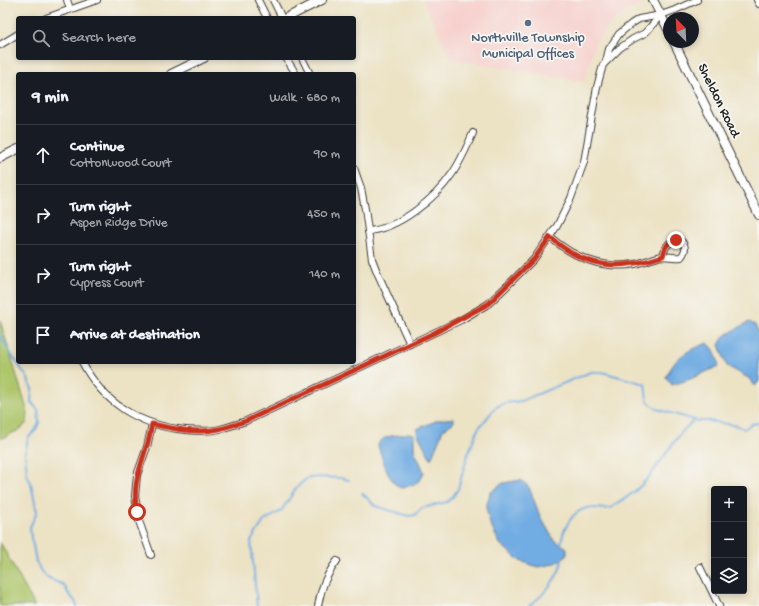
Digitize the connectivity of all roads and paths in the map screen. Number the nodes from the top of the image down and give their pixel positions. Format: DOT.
graph roads {
  1 [pos="67,0"];
  2 [pos="96,0"];
  3 [pos="258,0"];
  4 [pos="273,0"];
  5 [pos="322,0"];
  6 [pos="653,0"];
  7 [pos="697,0"];
  8 [pos="757,0"];
  9 [pos="759,4"];
  10 [pos="70,9"];
  11 [pos="661,15"];
  12 [pos="51,16"];
  13 [pos="266,16"];
  14 [pos="281,16"];
  15 [pos="290,16"];
  16 [pos="663,19"];
  17 [pos="16,35"];
  18 [pos="0,45"];
  19 [pos="677,48"];
  20 [pos="200,60"];
  21 [pos="287,60"];
  22 [pos="303,60"];
  23 [pos="606,61"];
  24 [pos="175,72"];
  25 [pos="295,72"];
  26 [pos="309,72"];
  27 [pos="473,133"];
  28 [pos="16,150"];
  29 [pos="0,158"];
  30 [pos="356,174"];
  31 [pos="759,215"];
  32 [pos="368,231"];
  33 [pos="550,237"];
  34 [pos="663,256"];
  35 [pos="410,344"];
  36 [pos="83,364"];
  37 [pos="152,424"];
  38 [pos="151,555"];
  39 [pos="337,561"];
  40 [pos="700,567"];
  41 [pos="318,606"];
  42 [pos="719,606"];
  1 -- 10 [label="street"];
  2 -- 10 [label="street"];
  3 -- 13 [label="street"];
  4 -- 14 [label="street"];
  5 -- 15 [label="main road"];
  6 -- 11 [label="main road"];
  7 -- 11 [label="street"];
  8 -- 9 [label="street"];
  10 -- 12 [label="street"];
  11 -- 16 [label="main road"];
  11 -- 23 [label="street"];
  11 -- 23 [label="street"];
  17 -- 18 [label="street"];
  19 -- 31 [label="main road, Sheldon Road"];
  20 -- 24 [label="main road"];
  21 -- 25 [label="street"];
  22 -- 26 [label="street"];
  23 -- 33 [label="street"];
  27 -- 32 [label="street"];
  28 -- 29 [label="main road"];
  30 -- 32 [label="street"];
  32 -- 35 [label="street"];
  33 -- 34 [label="street"];
  33 -- 35 [label="street"];
  35 -- 37 [label="street"];
  36 -- 37 [label="street"];
  37 -- 38 [label="street"];
  39 -- 41 [label="street"];
  40 -- 42 [label="street"];
}
